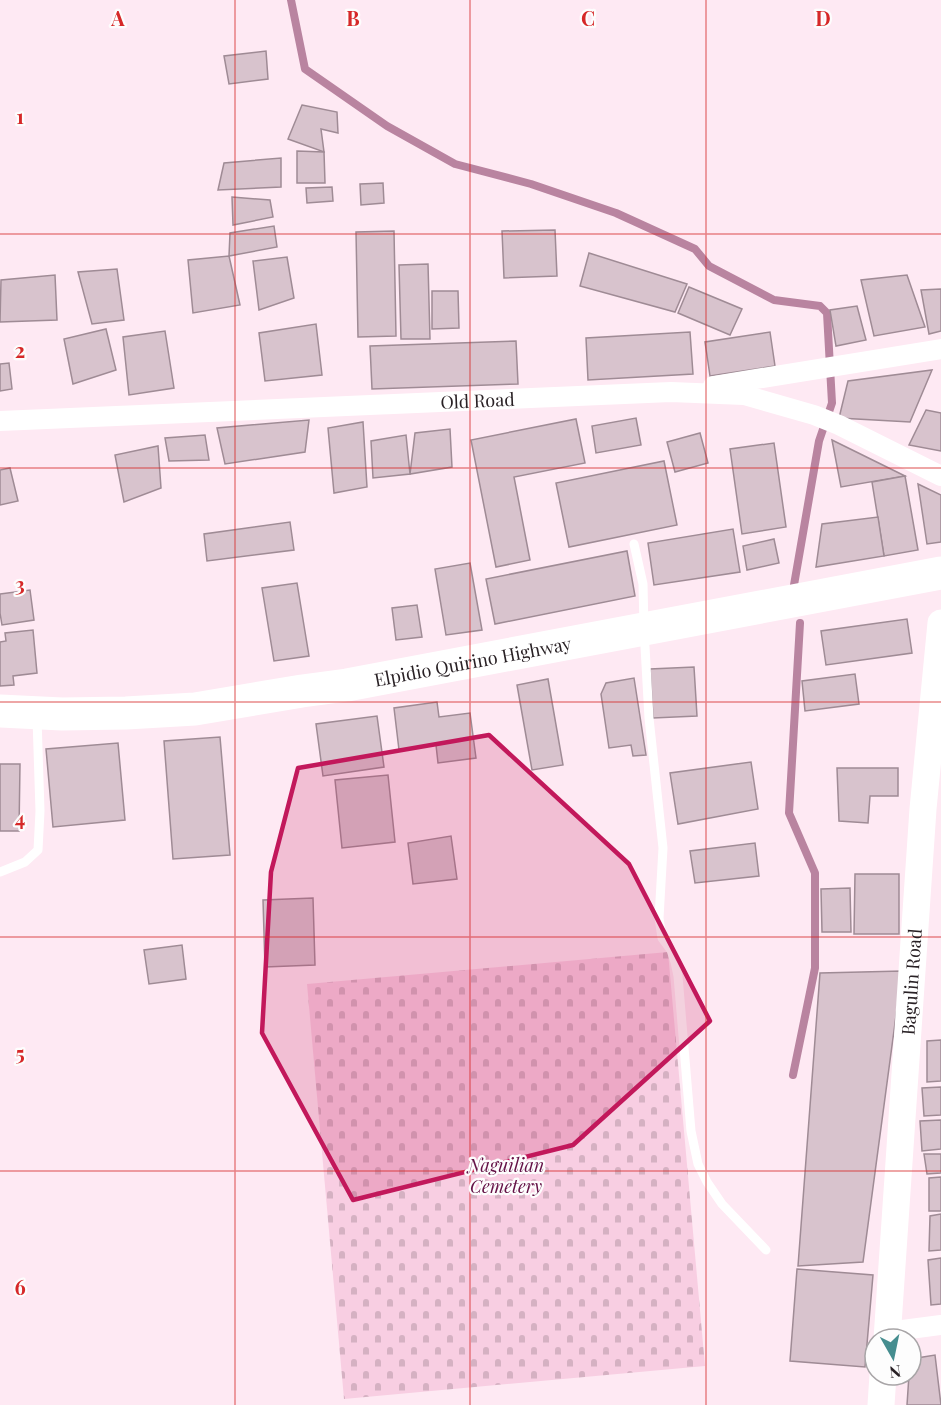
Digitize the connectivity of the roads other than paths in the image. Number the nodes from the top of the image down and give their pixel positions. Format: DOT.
graph roads {
  1 [pos="941,349"];
  2 [pos="671,392"];
  3 [pos="0,421"];
  4 [pos="941,476"];
  5 [pos="634,544"];
  6 [pos="941,573"];
  7 [pos="941,623"];
  8 [pos="644,628"];
  9 [pos="0,711"];
  10 [pos="37,713"];
  11 [pos="932,807"];
  12 [pos="0,872"];
  13 [pos="766,1250"];
  14 [pos="941,1325"];
  15 [pos="888,1327"];
  16 [pos="923,1329"];
  17 [pos="882,1387"];
  18 [pos="881,1405"];
  1 -- 2 [label="street"];
  2 -- 3 [label="street, Old Road"];
  2 -- 4 [label="street, Old Road"];
  5 -- 8 [label="lane"];
  6 -- 8 [label="highway, Elpidio Quirino Highway"];
  7 -- 11 [label="main road, Bagulin Road"];
  8 -- 10 [label="highway, Elpidio Quirino Highway"];
  8 -- 13 [label="lane"];
  9 -- 10 [label="highway, Elpidio Quirino Highway"];
  10 -- 12 [label="lane"];
  11 -- 15 [label="main road, Bagulin Road"];
  14 -- 16 [label="street"];
  17 -- 18 [label="main road"];
}
